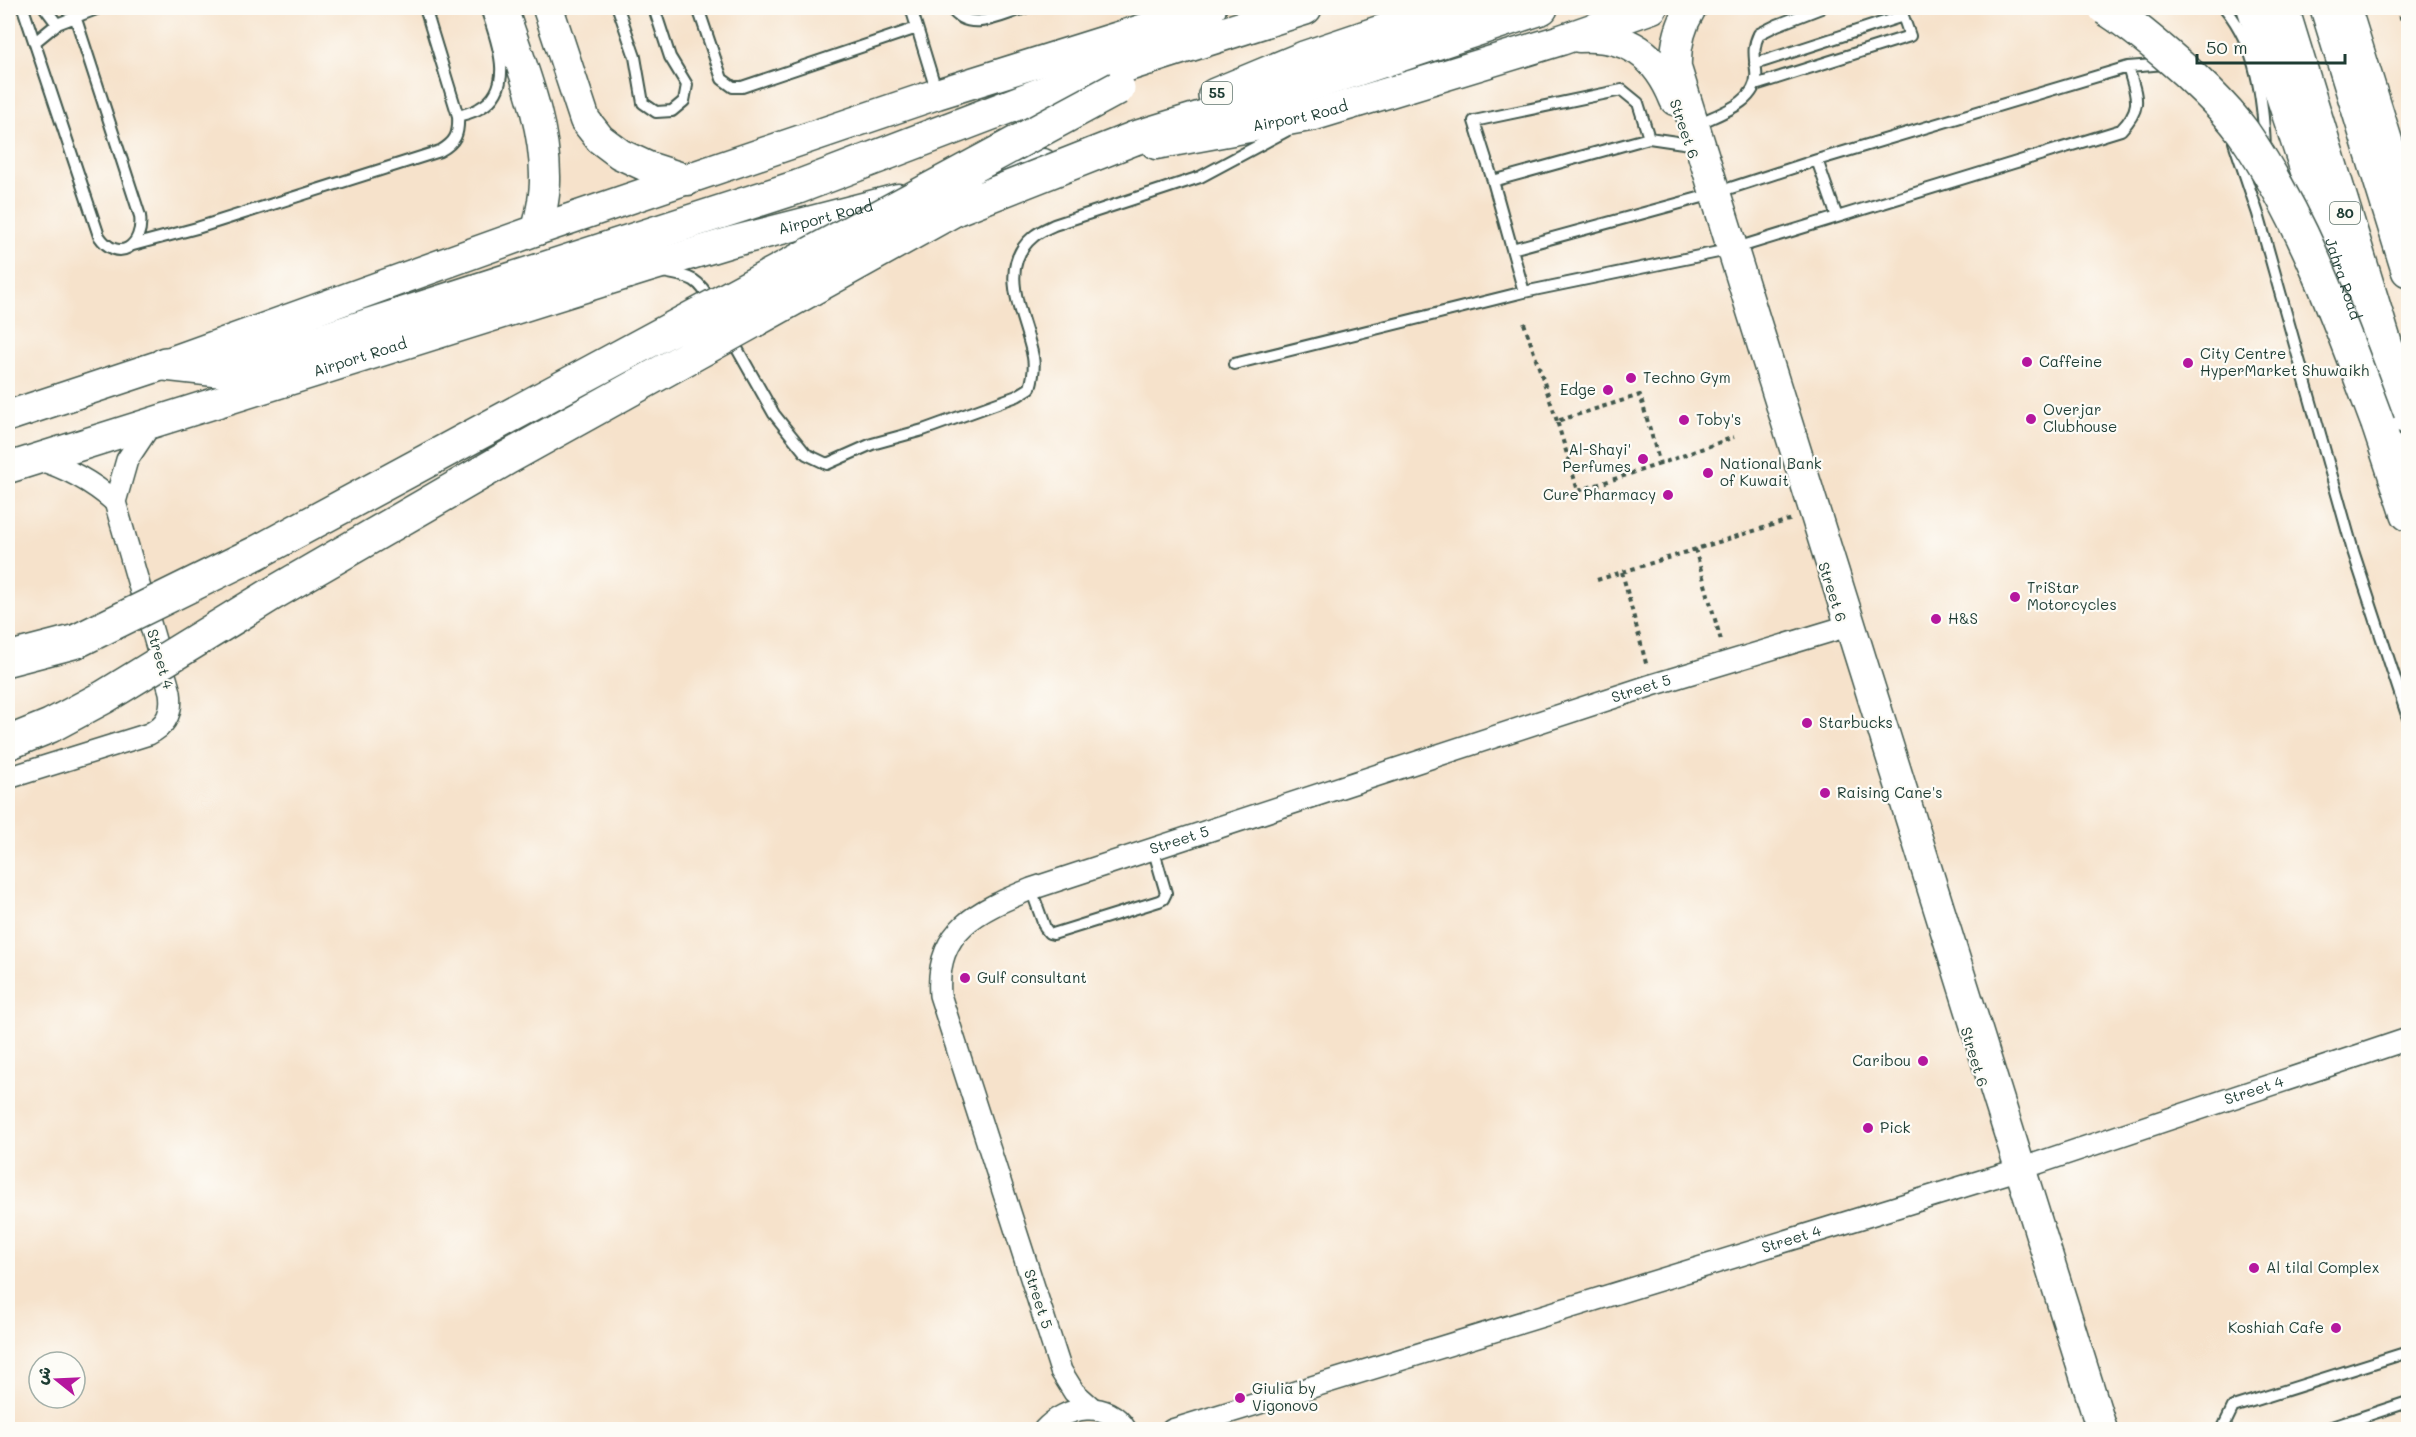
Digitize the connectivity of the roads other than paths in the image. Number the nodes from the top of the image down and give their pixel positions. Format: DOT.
graph roads {
  1 [pos="23,8"];
  2 [pos="45,8"];
  3 [pos="99,8"];
  4 [pos="425,8"];
  5 [pos="493,8"];
  6 [pos="548,8"];
  7 [pos="618,8"];
  8 [pos="654,8"];
  9 [pos="698,8"];
  10 [pos="911,8"];
  11 [pos="951,8"];
  12 [pos="1025,8"];
  13 [pos="1211,8"];
  14 [pos="1452,8"];
  15 [pos="1541,8"];
  16 [pos="1652,8"];
  17 [pos="1691,8"];
  18 [pos="1821,8"];
  19 [pos="2105,8"];
  20 [pos="2225,8"];
  21 [pos="2254,8"];
  22 [pos="2282,8"];
  23 [pos="2327,8"];
  24 [pos="2344,8"];
  25 [pos="1295,11"];
  26 [pos="75,16"];
  27 [pos="57,24"];
  28 [pos="917,28"];
  29 [pos="1561,40"];
  30 [pos="35,42"];
  31 [pos="1755,64"];
  32 [pos="2128,67"];
  33 [pos="1755,85"];
  34 [pos="576,93"];
  35 [pos="937,94"];
  36 [pos="534,107"];
  37 [pos="1315,115"];
  38 [pos="458,116"];
  39 [pos="1690,133"];
  40 [pos="1135,138"];
  41 [pos="1649,138"];
  42 [pos="1817,160"];
  43 [pos="688,180"];
  44 [pos="1493,181"];
  45 [pos="1711,194"];
  46 [pos="2409,213"];
  47 [pos="2258,214"];
  48 [pos="1837,217"];
  49 [pos="537,230"];
  50 [pos="133,245"];
  51 [pos="1512,249"];
  52 [pos="1728,251"];
  53 [pos="645,268"];
  54 [pos="2409,270"];
  55 [pos="1524,292"];
  56 [pos="1234,363"];
  57 [pos="165,364"];
  58 [pos="8,416"];
  59 [pos="2409,418"];
  60 [pos="151,424"];
  61 [pos="37,459"];
  62 [pos="8,468"];
  63 [pos="2409,482"];
  64 [pos="115,502"];
  65 [pos="2409,514"];
  66 [pos="1847,626"];
  67 [pos="8,659"];
  68 [pos="2409,718"];
  69 [pos="8,742"];
  70 [pos="8,778"];
  71 [pos="1153,849"];
  72 [pos="1031,889"];
  73 [pos="2409,1039"];
  74 [pos="2015,1171"];
  75 [pos="2409,1352"];
  76 [pos="1061,1371"];
  77 [pos="2409,1402"];
  78 [pos="1092,1408"];
  79 [pos="1049,1425"];
  80 [pos="1131,1428"];
  81 [pos="1172,1430"];
  82 [pos="2102,1430"];
  83 [pos="2222,1430"];
  84 [pos="2323,1430"];
  1 -- 30 [label="lane"];
  2 -- 27 [label="lane"];
  3 -- 26 [label="lane"];
  4 -- 38 [label="lane"];
  5 -- 36 [label="main road"];
  5 -- 38 [label="lane"];
  6 -- 34 [label="main road"];
  7 -- 8 [label="lane"];
  9 -- 28 [label="lane"];
  10 -- 28 [label="lane"];
  11 -- 12 [label="lane"];
  13 -- 35 [label="main road"];
  14 -- 40 [label="main road, 55"];
  15 -- 40 [label="main road"];
  16 -- 29 [label="main road, Airport Road"];
  17 -- 39 [label="main road, Street 6"];
  18 -- 31 [label="lane"];
  19 -- 65 [label="main road, bridge"];
  20 -- 47 [label="lane"];
  21 -- 63 [label="main road, Jahra Road"];
  22 -- 59 [label="main road, 80"];
  23 -- 54 [label="main road"];
  24 -- 46 [label="main road"];
  25 -- 57 [label="main road"];
  25 -- 67 [label="main road, bridge"];
  26 -- 27 [label="lane"];
  26 -- 50 [label="lane"];
  27 -- 30 [label="lane"];
  28 -- 35 [label="lane"];
  29 -- 37 [label="main road, Airport Road"];
  29 -- 39 [label="main road, Street 6"];
  30 -- 50 [label="lane"];
  31 -- 33 [label="lane"];
  31 -- 33 [label="lane"];
  32 -- 42 [label="lane"];
  32 -- 47 [label="lane"];
  32 -- 48 [label="lane"];
  33 -- 39 [label="lane"];
  34 -- 36 [label="main road"];
  34 -- 43 [label="main road"];
  35 -- 43 [label="main road"];
  36 -- 49 [label="main road"];
  37 -- 53 [label="main road, Airport Road"];
  37 -- 53 [label="lane"];
  38 -- 50 [label="lane"];
  39 -- 41 [label="lane"];
  39 -- 45 [label="main road, Street 6"];
  40 -- 69 [label="main road, bridge"];
  41 -- 44 [label="lane"];
  41 -- 44 [label="lane"];
  42 -- 45 [label="lane"];
  42 -- 48 [label="lane"];
  43 -- 49 [label="main road"];
  44 -- 51 [label="lane"];
  45 -- 51 [label="lane"];
  45 -- 52 [label="main road, Street 6"];
  47 -- 68 [label="lane"];
  48 -- 52 [label="lane"];
  49 -- 57 [label="main road"];
  51 -- 55 [label="lane"];
  52 -- 55 [label="lane"];
  52 -- 66 [label="main road, Street 6"];
  52 -- 66 [label="main road, Street 6"];
  53 -- 60 [label="main road, Airport Road"];
  55 -- 56 [label="lane"];
  57 -- 58 [label="main road"];
  60 -- 61 [label="main road, Airport Road"];
  60 -- 64 [label="street"];
  61 -- 62 [label="main road, Airport Road"];
  61 -- 64 [label="street"];
  64 -- 70 [label="street, Street 4"];
  66 -- 71 [label="street, Street 5"];
  66 -- 74 [label="main road, Street 6"];
  71 -- 72 [label="street, Street 5"];
  71 -- 72 [label="lane"];
  72 -- 76 [label="street, Street 5"];
  73 -- 74 [label="street, Street 4"];
  74 -- 81 [label="street, Street 4"];
  74 -- 82 [label="main road, Street 6"];
  75 -- 83 [label="lane"];
  76 -- 78 [label="street, Street 5"];
  76 -- 79 [label="street, Street 5"];
  77 -- 84 [label="lane"];
  78 -- 79 [label="street"];
  78 -- 80 [label="street, Street 5"];
}
